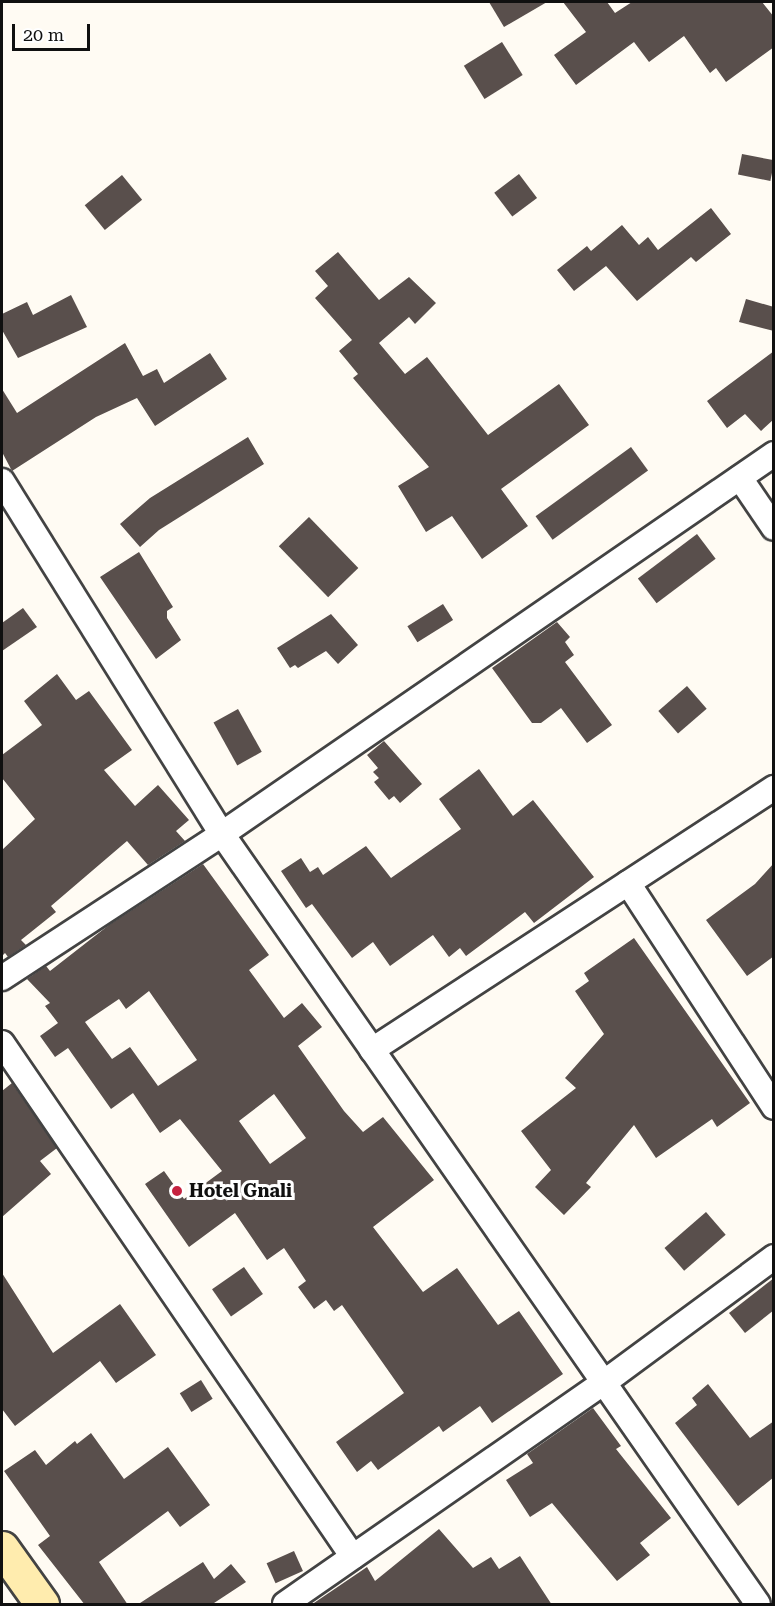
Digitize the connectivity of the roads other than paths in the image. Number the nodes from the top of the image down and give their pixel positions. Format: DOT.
graph roads {
  1 [pos="774,454"];
  2 [pos="740,478"];
  3 [pos="2,481"];
  4 [pos="774,528"];
  5 [pos="774,788"];
  6 [pos="222,834"];
  7 [pos="628,882"];
  8 [pos="2,978"];
  9 [pos="2,1043"];
  10 [pos="372,1050"];
  11 [pos="774,1107"];
  12 [pos="774,1257"];
  13 [pos="602,1384"];
  14 [pos="2,1548"];
  15 [pos="353,1557"];
  16 [pos="42,1605"];
  17 [pos="285,1605"];
  18 [pos="758,1605"];
  1 -- 2 [label="street"];
  2 -- 4 [label="street"];
  2 -- 6 [label="street"];
  3 -- 6 [label="street"];
  5 -- 7 [label="street"];
  6 -- 8 [label="street"];
  6 -- 10 [label="street"];
  7 -- 10 [label="street"];
  7 -- 11 [label="street"];
  9 -- 15 [label="street"];
  10 -- 13 [label="street"];
  12 -- 13 [label="street"];
  13 -- 15 [label="street"];
  13 -- 18 [label="street"];
  14 -- 16 [label="street"];
  15 -- 17 [label="street"];
}
